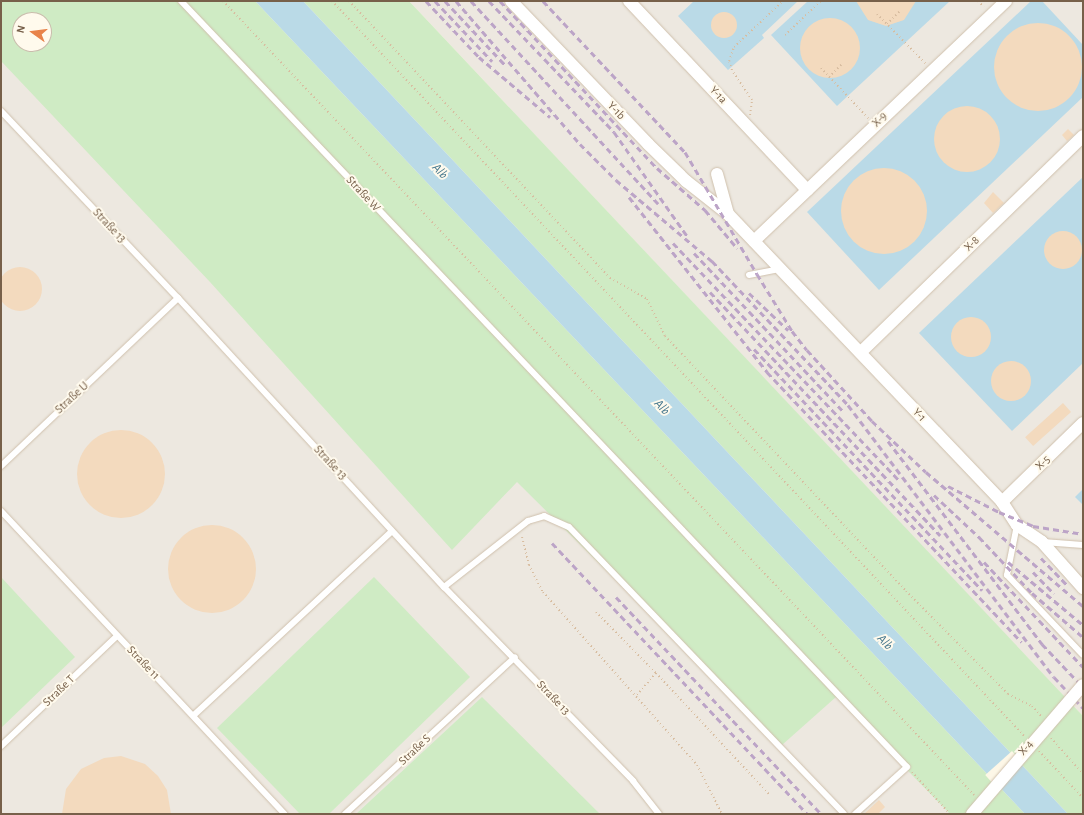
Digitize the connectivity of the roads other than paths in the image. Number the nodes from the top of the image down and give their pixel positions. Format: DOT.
graph roads {
  1 [pos="181,1"];
  2 [pos="511,1"];
  3 [pos="1006,1"];
  4 [pos="637,4"];
  5 [pos="2,115"];
  6 [pos="1083,136"];
  7 [pos="717,174"];
  8 [pos="807,190"];
  9 [pos="728,214"];
  10 [pos="754,241"];
  11 [pos="781,269"];
  12 [pos="750,275"];
  13 [pos="178,298"];
  14 [pos="861,352"];
  15 [pos="1083,423"];
  16 [pos="1,466"];
  17 [pos="1002,502"];
  18 [pos="1,511"];
  19 [pos="1017,526"];
  20 [pos="392,531"];
  21 [pos="1042,542"];
  22 [pos="1083,544"];
  23 [pos="444,587"];
  24 [pos="1083,588"];
  25 [pos="117,636"];
  26 [pos="1083,655"];
  27 [pos="515,657"];
  28 [pos="1083,685"];
  29 [pos="194,715"];
  30 [pos="1,746"];
  31 [pos="285,814"];
  32 [pos="345,814"];
  33 [pos="659,814"];
  34 [pos="844,814"];
  35 [pos="856,814"];
  36 [pos="972,814"];
  1 -- 35 [label="lane, Straße W"];
  2 -- 9 [label="street, Y-1b"];
  3 -- 8 [label="street, X-9"];
  4 -- 8 [label="street, Y-1a"];
  5 -- 13 [label="lane, Straße 13"];
  6 -- 14 [label="street, X-8"];
  7 -- 9 [label="street, Y-1b"];
  8 -- 10 [label="street, X-9"];
  9 -- 10 [label="street, Y-1b"];
  10 -- 11 [label="street, Y-1"];
  11 -- 12 [label="lane"];
  11 -- 14 [label="street, Y-1"];
  13 -- 16 [label="lane, Straße U"];
  13 -- 20 [label="lane, Straße 13"];
  14 -- 17 [label="street, Y-1"];
  15 -- 17 [label="street, X-5"];
  17 -- 19 [label="street, Y-1"];
  18 -- 25 [label="lane, Straße 11"];
  19 -- 21 [label="street, Y-1"];
  19 -- 26 [label="lane"];
  20 -- 23 [label="lane, Straße 13"];
  20 -- 29 [label="lane"];
  21 -- 22 [label="lane"];
  21 -- 24 [label="street, Y-1"];
  23 -- 27 [label="lane, Straße 13"];
  23 -- 34 [label="lane"];
  25 -- 29 [label="lane, Straße 11"];
  25 -- 30 [label="lane, Straße T"];
  27 -- 32 [label="lane, Straße S"];
  27 -- 33 [label="lane, Straße 13"];
  28 -- 36 [label="street, X-4, bridge"];
  29 -- 31 [label="lane, Straße 11"];
}
